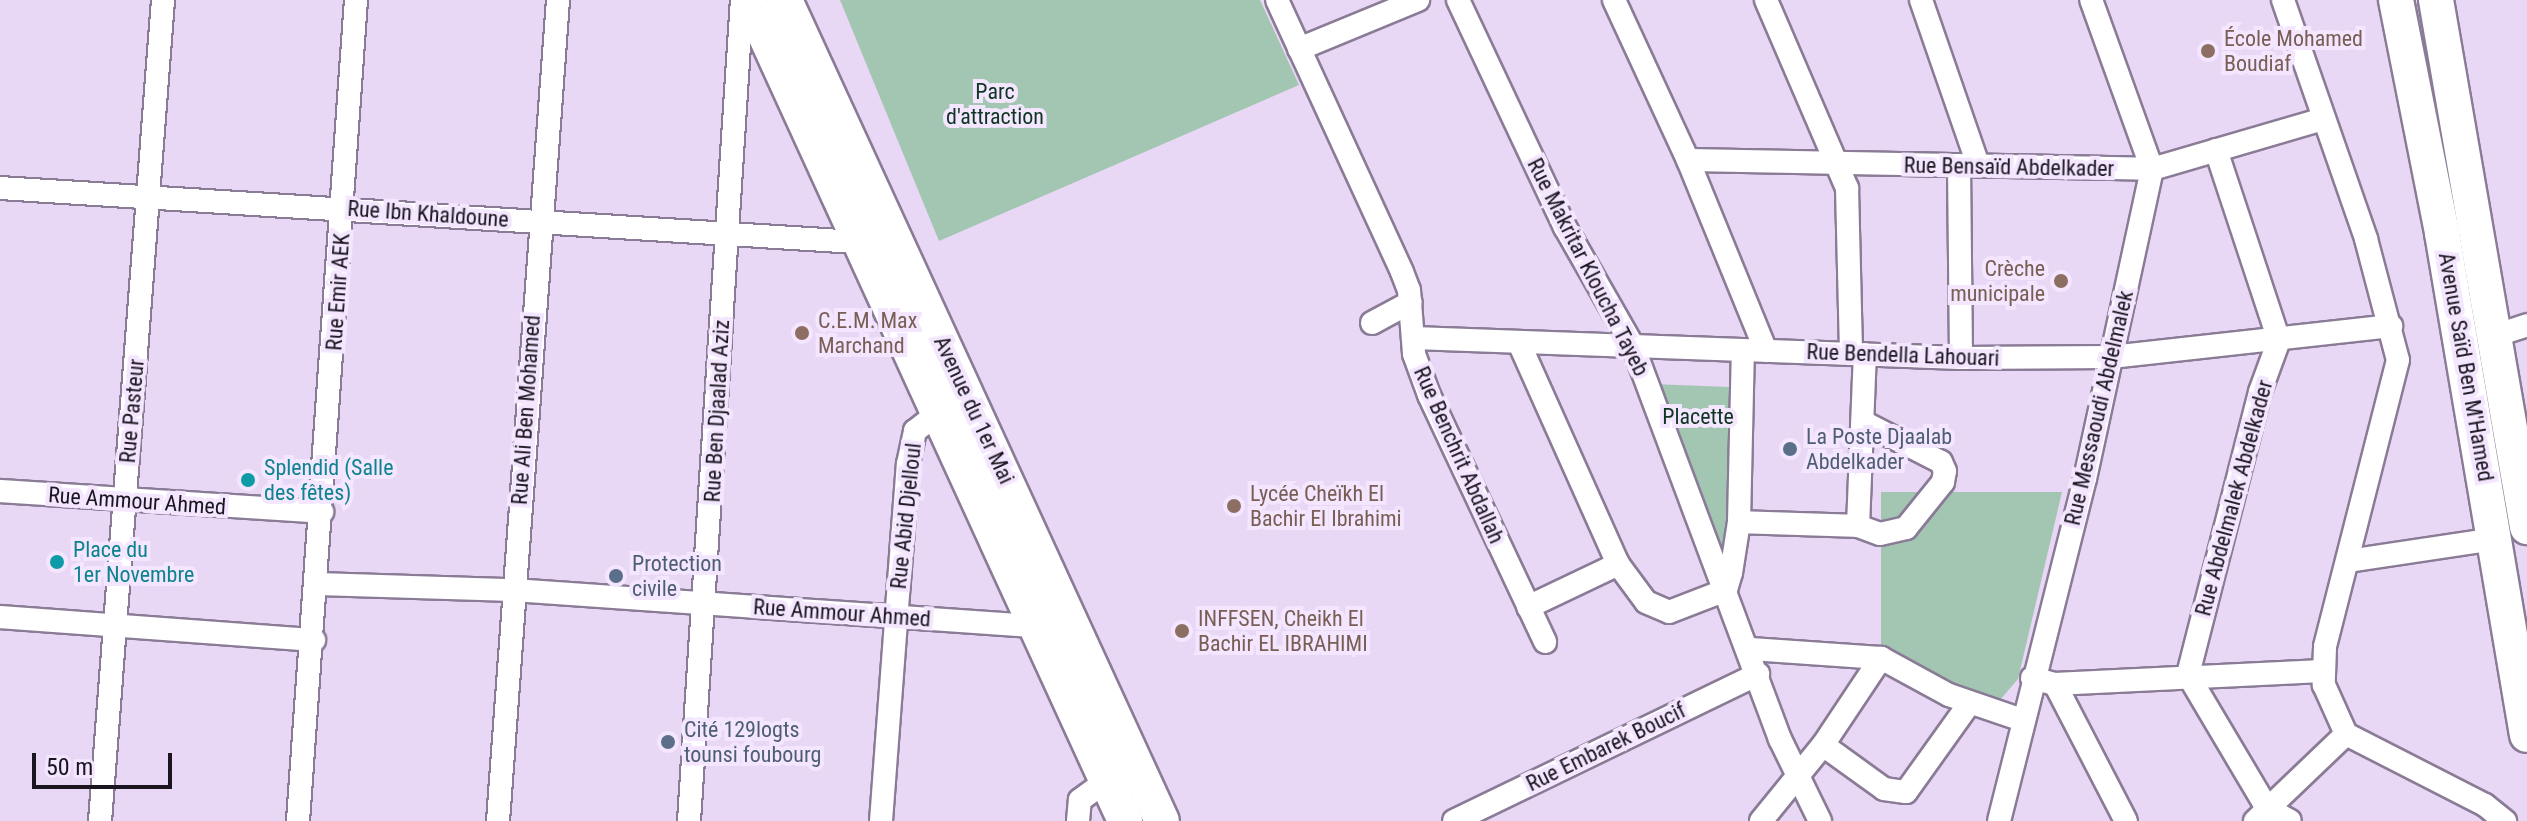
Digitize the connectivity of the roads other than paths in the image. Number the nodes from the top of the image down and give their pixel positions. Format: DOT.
graph roads {
  1 [pos="163,0"];
  2 [pos="356,0"];
  3 [pos="558,0"];
  4 [pos="742,0"];
  5 [pos="749,0"];
  6 [pos="785,0"];
  7 [pos="1277,0"];
  8 [pos="1418,0"];
  9 [pos="1458,0"];
  10 [pos="1614,0"];
  11 [pos="1766,0"];
  12 [pos="1921,0"];
  13 [pos="2091,0"];
  14 [pos="2283,0"];
  15 [pos="2396,0"];
  16 [pos="2436,0"];
  17 [pos="1299,49"];
  18 [pos="2323,119"];
  19 [pos="2216,150"];
  20 [pos="1688,160"];
  21 [pos="1968,165"];
  22 [pos="1841,166"];
  23 [pos="2152,169"];
  24 [pos="0,188"];
  25 [pos="150,200"];
  26 [pos="344,209"];
  27 [pos="540,222"];
  28 [pos="727,236"];
  29 [pos="856,242"];
  30 [pos="1411,302"];
  31 [pos="1372,323"];
  32 [pos="2527,325"];
  33 [pos="2391,326"];
  34 [pos="2494,336"];
  35 [pos="1414,338"];
  36 [pos="2279,340"];
  37 [pos="1520,345"];
  38 [pos="1633,346"];
  39 [pos="1755,351"];
  40 [pos="1858,354"];
  41 [pos="2111,357"];
  42 [pos="1961,358"];
  43 [pos="969,400"];
  44 [pos="937,414"];
  45 [pos="1863,422"];
  46 [pos="0,491"];
  47 [pos="125,502"];
  48 [pos="322,512"];
  49 [pos="1739,522"];
  50 [pos="1858,526"];
  51 [pos="2511,533"];
  52 [pos="2348,561"];
  53 [pos="1618,564"];
  54 [pos="318,584"];
  55 [pos="513,590"];
  56 [pos="1726,590"];
  57 [pos="706,603"];
  58 [pos="1528,607"];
  59 [pos="0,617"];
  60 [pos="897,617"];
  61 [pos="115,625"];
  62 [pos="1032,626"];
  63 [pos="314,640"];
  64 [pos="1545,642"];
  65 [pos="1751,649"];
  66 [pos="1881,658"];
  67 [pos="2322,671"];
  68 [pos="1758,674"];
  69 [pos="2188,675"];
  70 [pos="2032,678"];
  71 [pos="2055,684"];
  72 [pos="1969,704"];
  73 [pos="2022,720"];
  74 [pos="2346,734"];
  75 [pos="2527,735"];
  76 [pos="1823,745"];
  77 [pos="1137,766"];
  78 [pos="1796,777"];
  79 [pos="1106,781"];
  80 [pos="2261,815"];
  81 [pos="100,821"];
  82 [pos="298,821"];
  83 [pos="498,821"];
  84 [pos="689,821"];
  85 [pos="881,821"];
  86 [pos="1078,821"];
  87 [pos="1125,821"];
  88 [pos="1162,821"];
  89 [pos="1454,821"];
  90 [pos="1761,821"];
  91 [pos="1820,821"];
  92 [pos="1999,821"];
  93 [pos="2126,821"];
  94 [pos="2290,821"];
  95 [pos="2505,821"];
  1 -- 25 [label="street, Rue Pasteur"];
  2 -- 26 [label="street, Rue Emir AEK"];
  3 -- 27 [label="street, Rue Ali Ben Mohamed"];
  4 -- 28 [label="street, Rue Ben Djaalad Aziz"];
  5 -- 29 [label="main road, Avenue du 1er Mai"];
  6 -- 43 [label="main road, Avenue du 1er Mai"];
  7 -- 17 [label="street, Rue Benchrit Abdallah"];
  8 -- 17 [label="street"];
  9 -- 38 [label="street, Rue Makritar Kloucha Tayeb"];
  10 -- 20 [label="street"];
  11 -- 22 [label="street"];
  12 -- 21 [label="street"];
  13 -- 23 [label="street"];
  14 -- 18 [label="street"];
  15 -- 51 [label="main road, Avenue Saïd Ben M'Hamed"];
  16 -- 34 [label="main road, Avenue Saïd Ben M'Hamed"];
  17 -- 30 [label="street, Rue Benchrit Abdallah"];
  18 -- 19 [label="street, Rue Bensaïd Abdelkader"];
  18 -- 33 [label="street"];
  19 -- 23 [label="street, Rue Bensaïd Abdelkader"];
  19 -- 36 [label="street"];
  20 -- 22 [label="street, Rue Bensaïd Abdelkader"];
  20 -- 39 [label="street"];
  21 -- 22 [label="street, Rue Bensaïd Abdelkader"];
  21 -- 23 [label="street, Rue Bensaïd Abdelkader"];
  21 -- 42 [label="street"];
  22 -- 40 [label="street"];
  23 -- 41 [label="street, Rue Messaoudi Abdelmalek"];
  24 -- 25 [label="street, Rue Ibn Khaldoune"];
  25 -- 26 [label="street, Rue Ibn Khaldoune"];
  25 -- 47 [label="street, Rue Pasteur"];
  26 -- 27 [label="street, Rue Ibn Khaldoune"];
  26 -- 48 [label="street, Rue Emir AEK"];
  27 -- 28 [label="street, Rue Ibn Khaldoune"];
  27 -- 55 [label="street, Rue Ali Ben Mohamed"];
  28 -- 29 [label="street, Rue Ibn Khaldoune"];
  28 -- 57 [label="street, Rue Ben Djaalad Aziz"];
  29 -- 44 [label="main road, Avenue du 1er Mai"];
  30 -- 31 [label="street"];
  30 -- 35 [label="street, Rue Benchrit Abdallah"];
  32 -- 34 [label="street"];
  33 -- 36 [label="street, Rue Bendella Lahouari"];
  33 -- 52 [label="street"];
  34 -- 51 [label="main road, Avenue Saïd Ben M'Hamed"];
  35 -- 37 [label="street, Rue Bendella Lahouari"];
  35 -- 58 [label="street, Rue Benchrit Abdallah"];
  36 -- 41 [label="street, Rue Bendella Lahouari"];
  36 -- 69 [label="street, Rue Abdelmalek Abdelkader"];
  37 -- 38 [label="street, Rue Bendella Lahouari"];
  37 -- 53 [label="street"];
  38 -- 39 [label="street, Rue Bendella Lahouari"];
  38 -- 56 [label="street, Rue Makritar Kloucha Tayeb"];
  39 -- 40 [label="street, Rue Bendella Lahouari"];
  39 -- 49 [label="street"];
  40 -- 42 [label="street, Rue Bendella Lahouari"];
  40 -- 45 [label="street"];
  41 -- 42 [label="street, Rue Bendella Lahouari"];
  41 -- 70 [label="street, Rue Messaoudi Abdelmalek"];
  43 -- 44 [label="main road"];
  43 -- 77 [label="main road, Avenue du 1er Mai"];
  44 -- 60 [label="street, Rue Abid Djelloul"];
  44 -- 62 [label="main road, Avenue du 1er Mai"];
  45 -- 50 [label="street"];
  45 -- 50 [label="street"];
  46 -- 47 [label="street, Rue Ammour Ahmed"];
  47 -- 48 [label="street, Rue Ammour Ahmed"];
  47 -- 61 [label="street, Rue Pasteur"];
  48 -- 54 [label="street, Rue Emir AEK"];
  49 -- 50 [label="street"];
  49 -- 56 [label="street"];
  51 -- 52 [label="street"];
  51 -- 75 [label="main road, Avenue Saïd Ben M'Hamed"];
  52 -- 67 [label="street"];
  53 -- 56 [label="street"];
  53 -- 58 [label="street"];
  54 -- 55 [label="street, Rue Ammour Ahmed"];
  54 -- 63 [label="street, Rue Emir AEK"];
  55 -- 57 [label="street, Rue Ammour Ahmed"];
  55 -- 83 [label="street, Rue Ali Ben Mohamed"];
  56 -- 65 [label="street, Rue Makritar Kloucha Tayeb"];
  57 -- 60 [label="street, Rue Ammour Ahmed"];
  57 -- 84 [label="street, Rue Ben Djaalad Aziz"];
  58 -- 64 [label="street, Rue Benchrit Abdallah"];
  59 -- 61 [label="street"];
  60 -- 62 [label="street, Rue Ammour Ahmed"];
  60 -- 85 [label="street, Rue Abid Djelloul"];
  61 -- 63 [label="street"];
  61 -- 81 [label="street, Rue Pasteur"];
  62 -- 79 [label="main road, Avenue du 1er Mai"];
  63 -- 82 [label="street, Rue Emir AEK"];
  65 -- 66 [label="street"];
  65 -- 68 [label="street, Rue Makritar Kloucha Tayeb"];
  66 -- 72 [label="street"];
  66 -- 76 [label="street"];
  67 -- 69 [label="street"];
  67 -- 74 [label="street"];
  68 -- 78 [label="street, Rue Makritar Kloucha Tayeb"];
  68 -- 89 [label="street, Rue Embarek Boucif"];
  69 -- 71 [label="street"];
  69 -- 80 [label="street"];
  70 -- 71 [label="street"];
  70 -- 73 [label="street, Rue Messaoudi Abdelmalek"];
  71 -- 93 [label="street"];
  72 -- 73 [label="street"];
  72 -- 76 [label="street"];
  73 -- 92 [label="street, Rue Messaoudi Abdelmalek"];
  74 -- 80 [label="street"];
  74 -- 95 [label="street"];
  76 -- 78 [label="street"];
  77 -- 79 [label="main road"];
  77 -- 88 [label="main road, Avenue du 1er Mai"];
  78 -- 90 [label="street"];
  78 -- 91 [label="street, Rue Makritar Kloucha Tayeb"];
  79 -- 86 [label="street"];
  79 -- 87 [label="main road, Avenue du 1er Mai"];
  80 -- 94 [label="street"];
}
